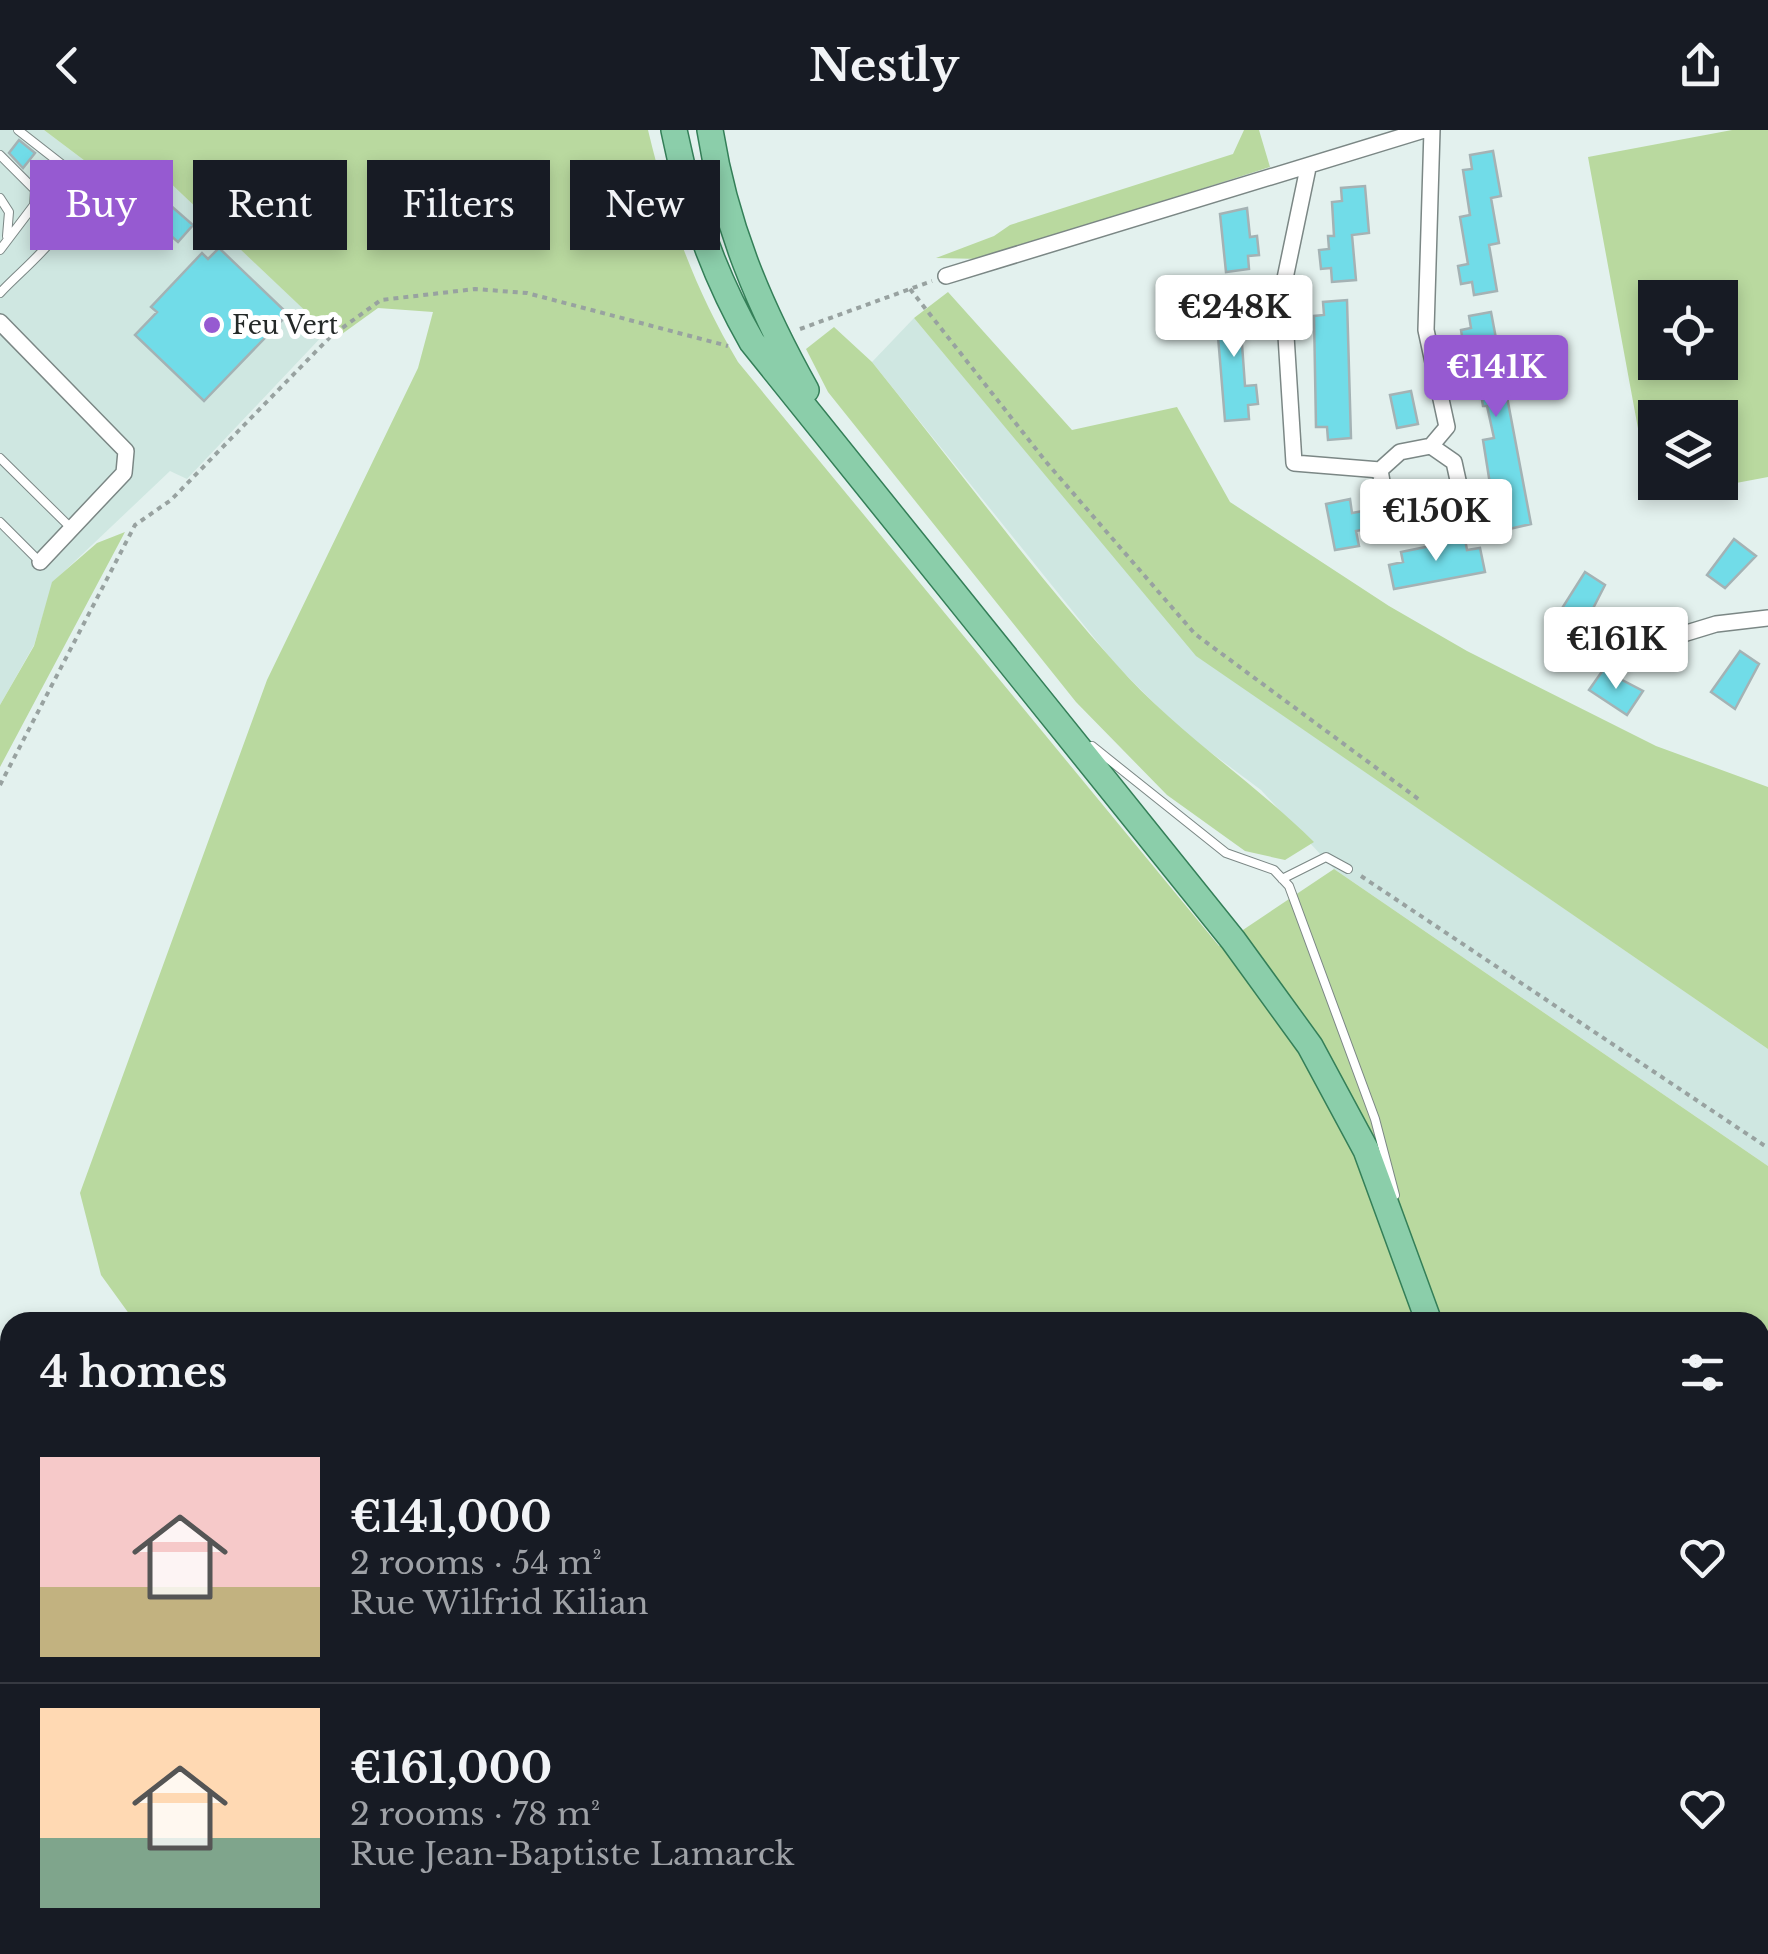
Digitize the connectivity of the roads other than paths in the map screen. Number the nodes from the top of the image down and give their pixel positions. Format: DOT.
graph roads {
  1 [pos="18,130"];
  2 [pos="674,130"];
  3 [pos="710,130"];
  4 [pos="1424,130"];
  5 [pos="1432,130"];
  6 [pos="0,156"];
  7 [pos="1308,168"];
  8 [pos="0,198"];
  9 [pos="7,238"];
  10 [pos="0,250"];
  11 [pos="946,276"];
  12 [pos="0,293"];
  13 [pos="0,322"];
  14 [pos="764,340"];
  15 [pos="1431,446"];
  16 [pos="0,458"];
  17 [pos="1380,470"];
  18 [pos="0,522"];
  19 [pos="72,529"];
  20 [pos="40,562"];
  21 [pos="1768,618"];
  22 [pos="1657,642"];
  23 [pos="1052,713"];
  24 [pos="1348,869"];
  25 [pos="1282,879"];
  26 [pos="1417,1282"];
  27 [pos="1426,1312"];
  1 -- 12 [label="lane"];
  2 -- 14 [label="main road"];
  3 -- 14 [label="main road"];
  4 -- 7 [label="street"];
  5 -- 15 [label="street"];
  6 -- 9 [label="lane"];
  7 -- 11 [label="street"];
  7 -- 17 [label="street"];
  8 -- 9 [label="lane"];
  9 -- 10 [label="lane"];
  13 -- 19 [label="street"];
  14 -- 23 [label="main road"];
  15 -- 17 [label="street"];
  15 -- 17 [label="street"];
  16 -- 19 [label="lane"];
  18 -- 20 [label="lane"];
  19 -- 20 [label="street"];
  21 -- 22 [label="street"];
  23 -- 25 [label="lane"];
  23 -- 26 [label="main road"];
  24 -- 25 [label="lane"];
  25 -- 26 [label="lane"];
  26 -- 27 [label="main road"];
}
